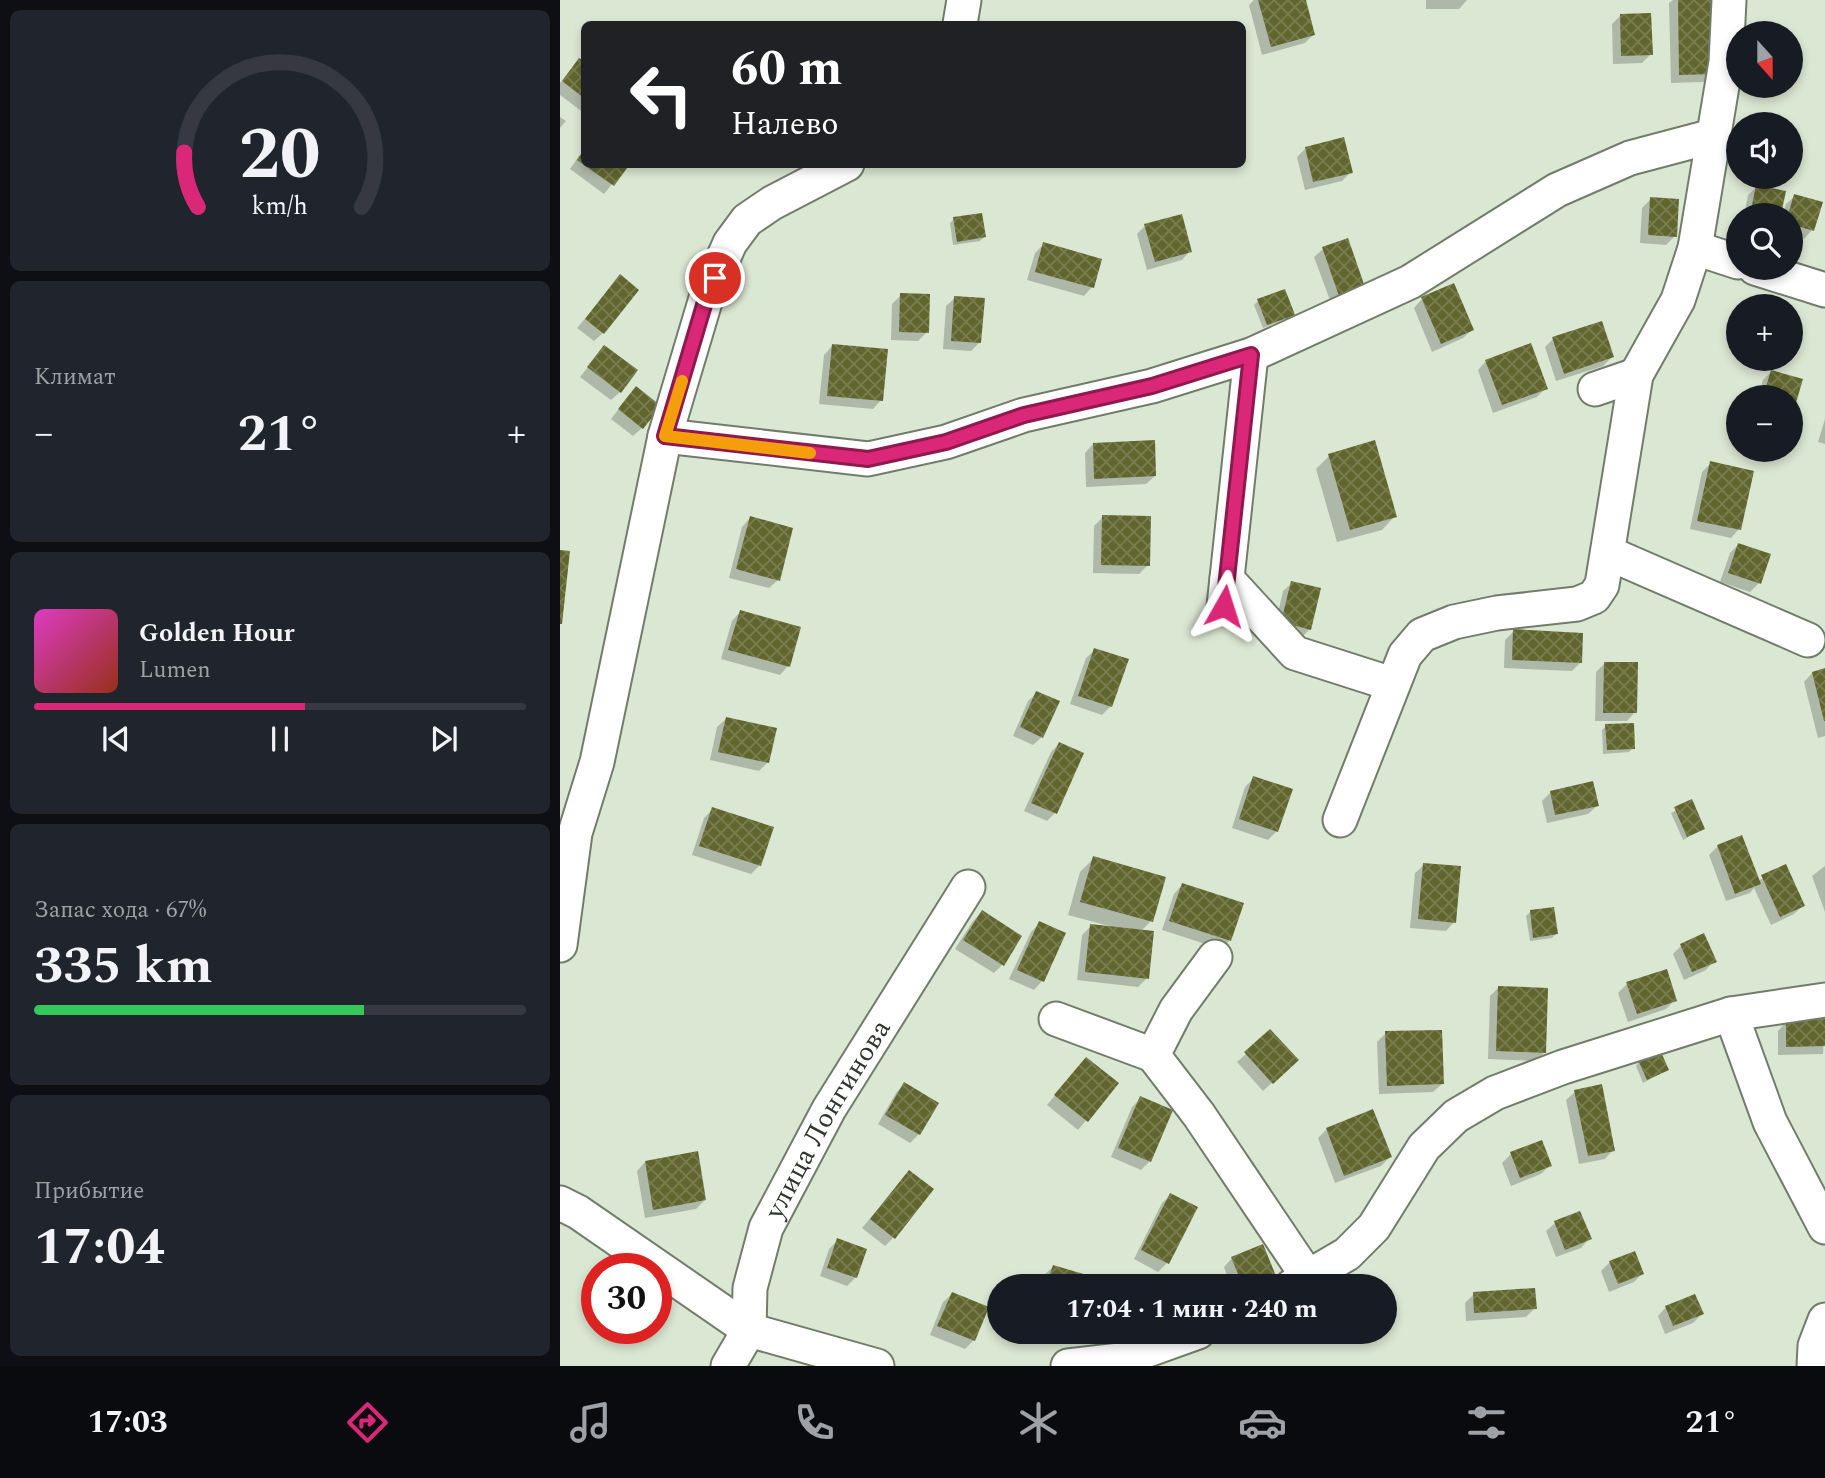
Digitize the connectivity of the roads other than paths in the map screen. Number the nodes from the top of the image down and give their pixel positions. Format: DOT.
graph roads {
  1 [pos="964,0"];
  2 [pos="1729,0"];
  3 [pos="960,21"];
  4 [pos="1713,136"];
  5 [pos="839,168"];
  6 [pos="1695,248"];
  7 [pos="1726,258"];
  8 [pos="1793,280"];
  9 [pos="1825,290"];
  10 [pos="1251,355"];
  11 [pos="1636,374"];
  12 [pos="1595,389"];
  13 [pos="665,436"];
  14 [pos="1608,553"];
  15 [pos="1808,640"];
  16 [pos="1392,684"];
  17 [pos="1340,820"];
  18 [pos="567,830"];
  19 [pos="968,887"];
  20 [pos="560,945"];
  21 [pos="1215,957"];
  22 [pos="1825,1000"];
  23 [pos="1731,1014"];
  24 [pos="1056,1019"];
  25 [pos="1153,1055"];
  26 [pos="560,1203"];
  27 [pos="1825,1227"];
  28 [pos="1295,1274"];
  29 [pos="1313,1274"];
  30 [pos="1825,1320"];
  31 [pos="750,1330"];
  32 [pos="1164,1344"];
  33 [pos="728,1366"];
  34 [pos="877,1366"];
  35 [pos="1068,1366"];
  36 [pos="1814,1366"];
  1 -- 3 [label="street"];
  2 -- 4 [label="street"];
  4 -- 6 [label="street"];
  4 -- 10 [label="street"];
  5 -- 13 [label="street"];
  6 -- 7 [label="street"];
  6 -- 11 [label="street"];
  8 -- 9 [label="street"];
  10 -- 13 [label="street"];
  10 -- 16 [label="street"];
  11 -- 12 [label="street"];
  11 -- 14 [label="street"];
  13 -- 18 [label="street"];
  14 -- 15 [label="street"];
  14 -- 16 [label="street"];
  16 -- 17 [label="street"];
  18 -- 20 [label="street"];
  19 -- 31 [label="street, улица Лонгинова"];
  21 -- 25 [label="street"];
  22 -- 23 [label="street"];
  23 -- 27 [label="street"];
  23 -- 29 [label="street"];
  24 -- 25 [label="street"];
  25 -- 28 [label="street"];
  26 -- 31 [label="street"];
  30 -- 36 [label="street"];
  31 -- 33 [label="street"];
  31 -- 34 [label="street"];
  32 -- 35 [label="street"];
}
